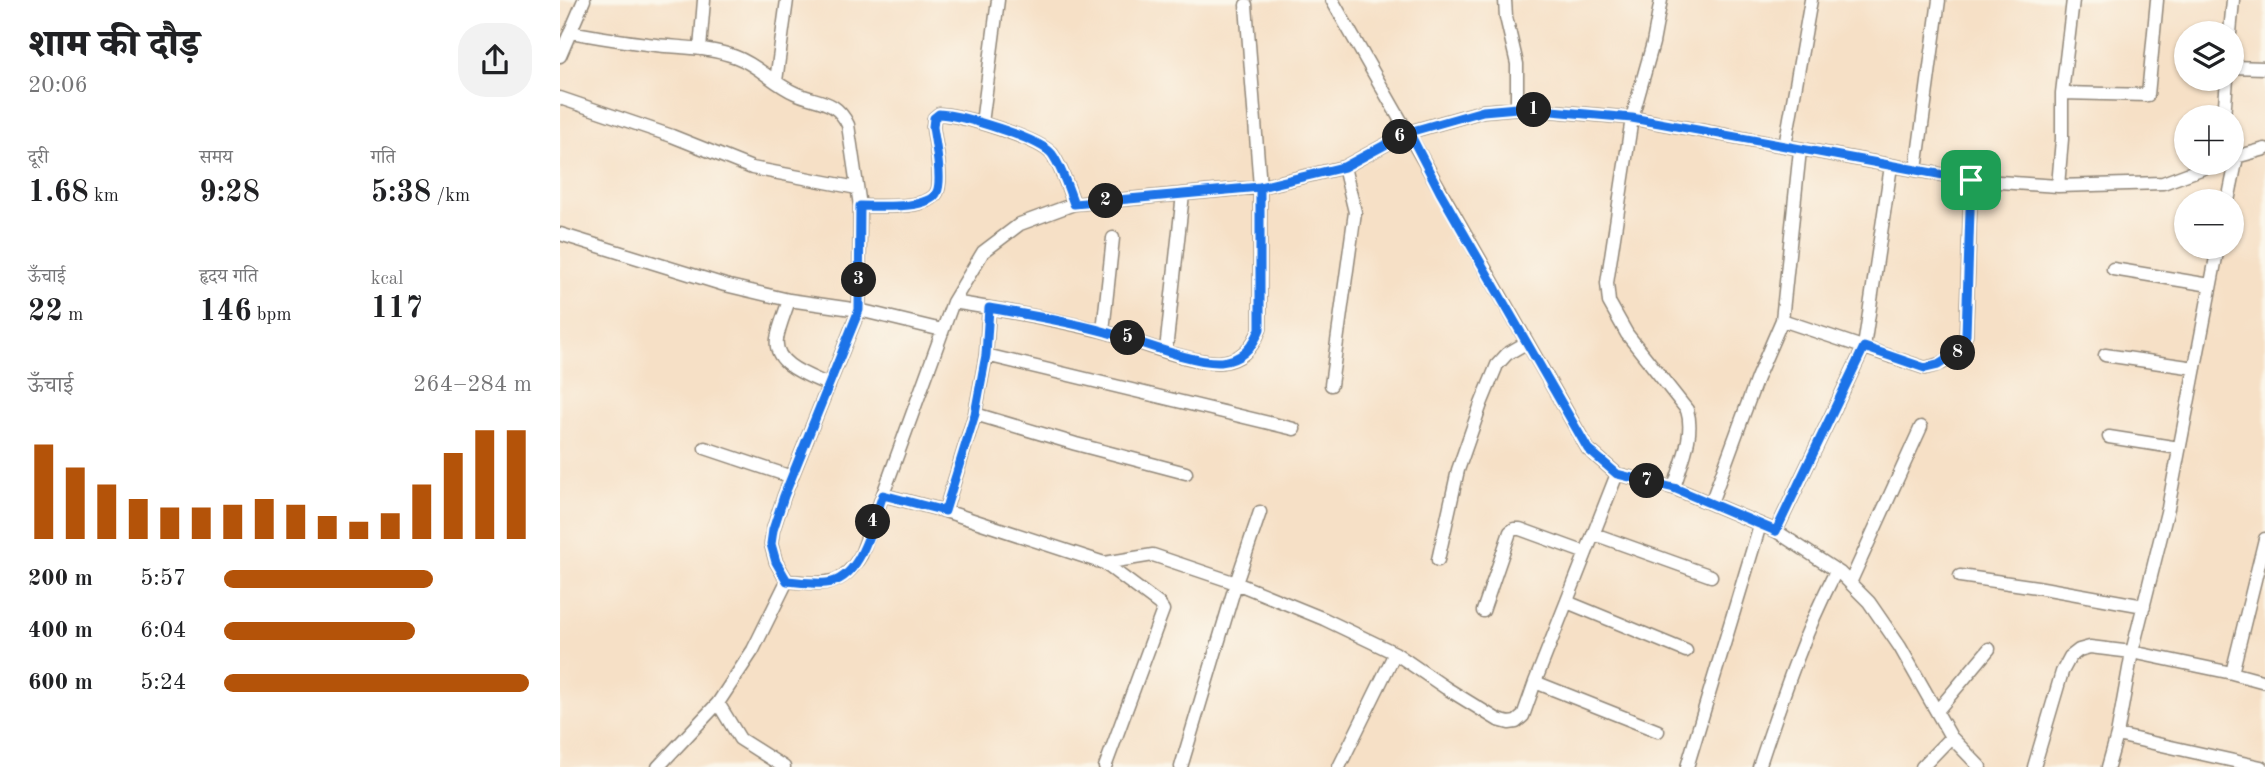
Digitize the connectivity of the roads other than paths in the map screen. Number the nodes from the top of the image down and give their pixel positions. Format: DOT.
graph roads {
  1 [pos="584,0"];
  2 [pos="704,0"];
  3 [pos="787,0"];
  4 [pos="998,0"];
  5 [pos="1332,0"];
  6 [pos="1505,0"];
  7 [pos="1661,0"];
  8 [pos="1811,0"];
  9 [pos="1939,0"];
  10 [pos="2073,0"];
  11 [pos="2157,0"];
  12 [pos="2233,0"];
  13 [pos="1246,5"];
  14 [pos="2231,21"];
  15 [pos="570,32"];
  16 [pos="700,49"];
  17 [pos="560,56"];
  18 [pos="2244,67"];
  19 [pos="2265,68"];
  20 [pos="776,81"];
  21 [pos="2062,93"];
  22 [pos="560,98"];
  23 [pos="1517,108"];
  24 [pos="1632,118"];
  25 [pos="982,123"];
  26 [pos="1409,132"];
  27 [pos="1785,146"];
  28 [pos="2265,149"];
  29 [pos="1800,150"];
  30 [pos="2244,155"];
  31 [pos="1891,166"];
  32 [pos="1344,167"];
  33 [pos="1916,170"];
  34 [pos="2185,175"];
  35 [pos="1971,180"];
  36 [pos="2058,186"];
  37 [pos="1260,187"];
  38 [pos="857,188"];
  39 [pos="1183,194"];
  40 [pos="1074,204"];
  41 [pos="860,206"];
  42 [pos="560,234"];
  43 [pos="1113,238"];
  44 [pos="2215,259"];
  45 [pos="2113,269"];
  46 [pos="2210,285"];
  47 [pos="789,300"];
  48 [pos="953,302"];
  49 [pos="989,308"];
  50 [pos="859,310"];
  51 [pos="1782,320"];
  52 [pos="942,331"];
  53 [pos="1103,331"];
  54 [pos="1526,343"];
  55 [pos="1864,347"];
  56 [pos="1166,350"];
  57 [pos="986,355"];
  58 [pos="2105,355"];
  59 [pos="2195,368"];
  60 [pos="829,385"];
  61 [pos="1331,385"];
  62 [pos="975,414"];
  63 [pos="1921,427"];
  64 [pos="1294,429"];
  65 [pos="2109,437"];
  66 [pos="705,448"];
  67 [pos="2179,448"];
  68 [pos="1186,472"];
  69 [pos="1617,474"];
  70 [pos="792,477"];
  71 [pos="1674,488"];
  72 [pos="883,495"];
  73 [pos="1711,503"];
  74 [pos="945,511"];
  75 [pos="1259,512"];
  76 [pos="1760,525"];
  77 [pos="1776,531"];
  78 [pos="1594,534"];
  79 [pos="2265,539"];
  80 [pos="1587,553"];
  81 [pos="1438,561"];
  82 [pos="1104,563"];
  83 [pos="1836,570"];
  84 [pos="1711,576"];
  85 [pos="1960,576"];
  86 [pos="787,581"];
  87 [pos="1236,583"];
  88 [pos="1850,583"];
  89 [pos="1567,602"];
  90 [pos="2144,606"];
  91 [pos="1483,611"];
  92 [pos="1989,649"];
  93 [pos="1686,651"];
  94 [pos="2132,652"];
  95 [pos="1395,653"];
  96 [pos="2232,673"];
  97 [pos="1535,682"];
  98 [pos="2265,682"];
  99 [pos="718,703"];
  100 [pos="1937,711"];
  101 [pos="1658,732"];
  102 [pos="2117,735"];
  103 [pos="1951,737"];
  104 [pos="1689,766"];
  105 [pos="658,767"];
  106 [pos="784,767"];
  107 [pos="1105,767"];
  108 [pos="1181,767"];
  109 [pos="1339,767"];
  110 [pos="1759,767"];
  111 [pos="1922,767"];
  112 [pos="1980,767"];
  113 [pos="2034,767"];
  114 [pos="2108,767"];
  115 [pos="2261,767"];
  1 -- 15 [label="street"];
  2 -- 16 [label="street"];
  3 -- 20 [label="street"];
  4 -- 25 [label="street"];
  5 -- 26 [label="street"];
  6 -- 23 [label="street"];
  7 -- 24 [label="street"];
  8 -- 27 [label="street"];
  9 -- 33 [label="street"];
  10 -- 21 [label="street"];
  11 -- 21 [label="street"];
  12 -- 14 [label="street"];
  13 -- 37 [label="street"];
  15 -- 16 [label="street"];
  15 -- 17 [label="street"];
  16 -- 20 [label="street"];
  18 -- 19 [label="street"];
  20 -- 38 [label="street"];
  21 -- 36 [label="street"];
  22 -- 38 [label="street"];
  23 -- 24 [label="street"];
  23 -- 26 [label="street"];
  24 -- 27 [label="street"];
  24 -- 71 [label="street"];
  25 -- 40 [label="street"];
  25 -- 41 [label="street"];
  26 -- 32 [label="street"];
  26 -- 54 [label="street"];
  27 -- 29 [label="street"];
  28 -- 30 [label="street"];
  29 -- 31 [label="street"];
  29 -- 51 [label="street"];
  31 -- 33 [label="street"];
  31 -- 55 [label="street"];
  32 -- 37 [label="street"];
  32 -- 61 [label="street"];
  33 -- 35 [label="street"];
  34 -- 36 [label="street"];
  35 -- 36 [label="street"];
  35 -- 55 [label="street"];
  37 -- 39 [label="street"];
  37 -- 56 [label="street"];
  38 -- 41 [label="street"];
  39 -- 40 [label="street"];
  39 -- 56 [label="street"];
  40 -- 48 [label="street"];
  41 -- 50 [label="street"];
  42 -- 47 [label="street"];
  43 -- 53 [label="street"];
  44 -- 46 [label="street"];
  45 -- 46 [label="street"];
  46 -- 59 [label="street"];
  47 -- 50 [label="street"];
  47 -- 60 [label="street"];
  48 -- 49 [label="street"];
  48 -- 52 [label="street"];
  49 -- 53 [label="street"];
  49 -- 57 [label="street"];
  50 -- 52 [label="street"];
  50 -- 60 [label="street"];
  51 -- 55 [label="street"];
  51 -- 73 [label="street"];
  52 -- 72 [label="street"];
  53 -- 56 [label="street"];
  54 -- 69 [label="street"];
  54 -- 81 [label="street"];
  55 -- 77 [label="street"];
  57 -- 62 [label="street"];
  57 -- 64 [label="street"];
  58 -- 59 [label="street"];
  59 -- 67 [label="street"];
  60 -- 70 [label="street"];
  62 -- 68 [label="street"];
  62 -- 74 [label="street"];
  63 -- 88 [label="street"];
  65 -- 67 [label="street"];
  66 -- 70 [label="street"];
  67 -- 90 [label="street"];
  69 -- 71 [label="street"];
  69 -- 78 [label="street"];
  70 -- 86 [label="street"];
  71 -- 73 [label="street"];
  72 -- 74 [label="street"];
  72 -- 86 [label="street"];
  73 -- 76 [label="street"];
  74 -- 82 [label="street"];
  75 -- 87 [label="street"];
  76 -- 77 [label="street"];
  76 -- 104 [label="street"];
  77 -- 83 [label="street"];
  78 -- 80 [label="street"];
  78 -- 84 [label="street"];
  79 -- 96 [label="street"];
  80 -- 89 [label="street"];
  80 -- 91 [label="street"];
  82 -- 87 [label="street"];
  82 -- 107 [label="street"];
  83 -- 88 [label="street"];
  83 -- 110 [label="street"];
  85 -- 90 [label="street"];
  86 -- 99 [label="street"];
  87 -- 95 [label="street"];
  87 -- 108 [label="street"];
  88 -- 100 [label="street"];
  89 -- 93 [label="street"];
  89 -- 97 [label="street"];
  90 -- 94 [label="street"];
  92 -- 100 [label="street"];
  94 -- 96 [label="street"];
  94 -- 102 [label="street"];
  94 -- 113 [label="street"];
  95 -- 97 [label="street"];
  95 -- 109 [label="street"];
  96 -- 98 [label="street"];
  97 -- 101 [label="street"];
  99 -- 105 [label="street"];
  99 -- 106 [label="street"];
  100 -- 103 [label="street"];
  102 -- 114 [label="street"];
  102 -- 115 [label="street"];
  103 -- 111 [label="street"];
  103 -- 112 [label="street"];
}
